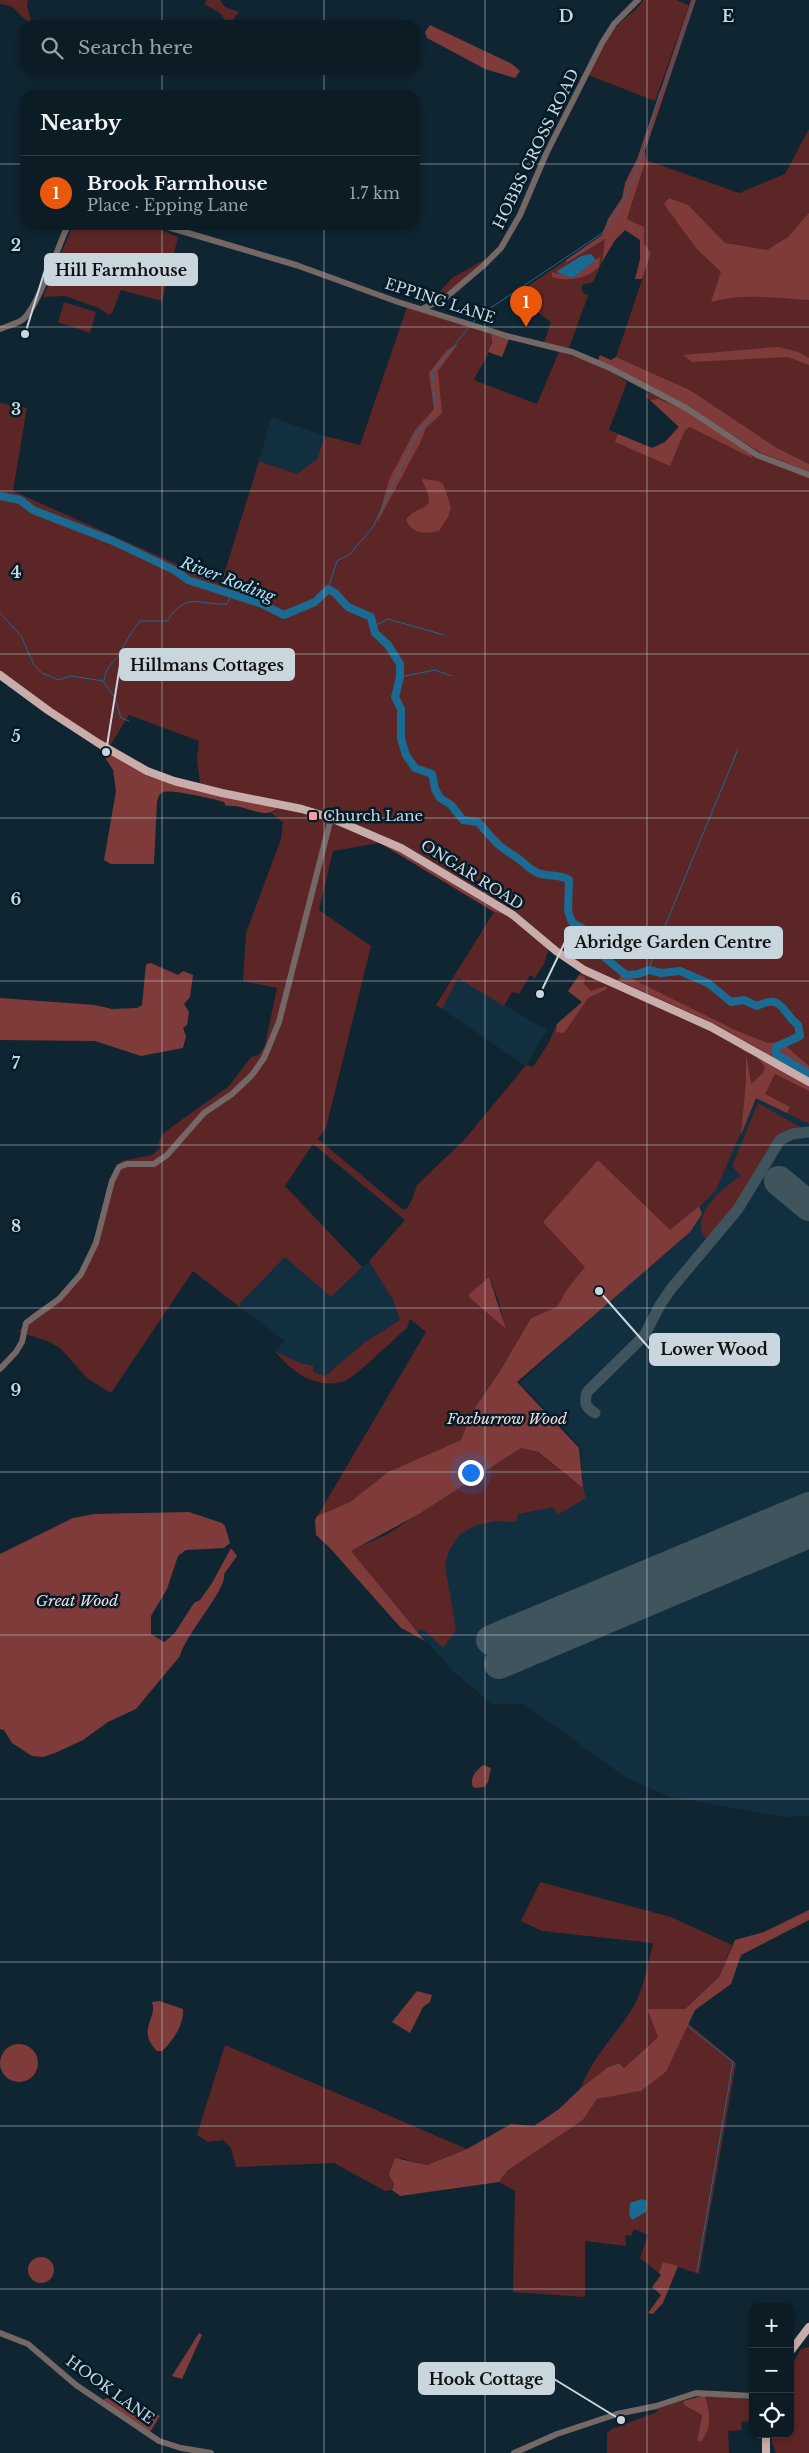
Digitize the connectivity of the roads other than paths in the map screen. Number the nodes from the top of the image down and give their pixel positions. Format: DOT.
graph roads {
  1 [pos="638,0"];
  2 [pos="66,230"];
  3 [pos="178,230"];
  4 [pos="444,299"];
  5 [pos="423,308"];
  6 [pos="445,315"];
  7 [pos="0,329"];
  8 [pos="809,475"];
  9 [pos="0,674"];
  10 [pos="331,818"];
  11 [pos="809,1082"];
  12 [pos="0,1369"];
  13 [pos="809,2327"];
  14 [pos="0,2333"];
  15 [pos="793,2348"];
  16 [pos="749,2396"];
  17 [pos="766,2438"];
  18 [pos="211,2453"];
  19 [pos="514,2453"];
  20 [pos="766,2453"];
  1 -- 4 [label="street, HOBBS CROSS ROAD"];
  2 -- 7 [label="street"];
  3 -- 5 [label="street, EPPING LANE"];
  4 -- 5 [label="street, HOBBS CROSS ROAD"];
  4 -- 6 [label="street"];
  5 -- 6 [label="street, EPPING LANE"];
  6 -- 8 [label="street, EPPING LANE"];
  9 -- 10 [label="main road, ONGAR ROAD"];
  10 -- 11 [label="main road, ONGAR ROAD"];
  10 -- 12 [label="street"];
  13 -- 15 [label="main road"];
  14 -- 18 [label="street, HOOK LANE"];
  16 -- 19 [label="street"];
  17 -- 20 [label="main road"];
}
